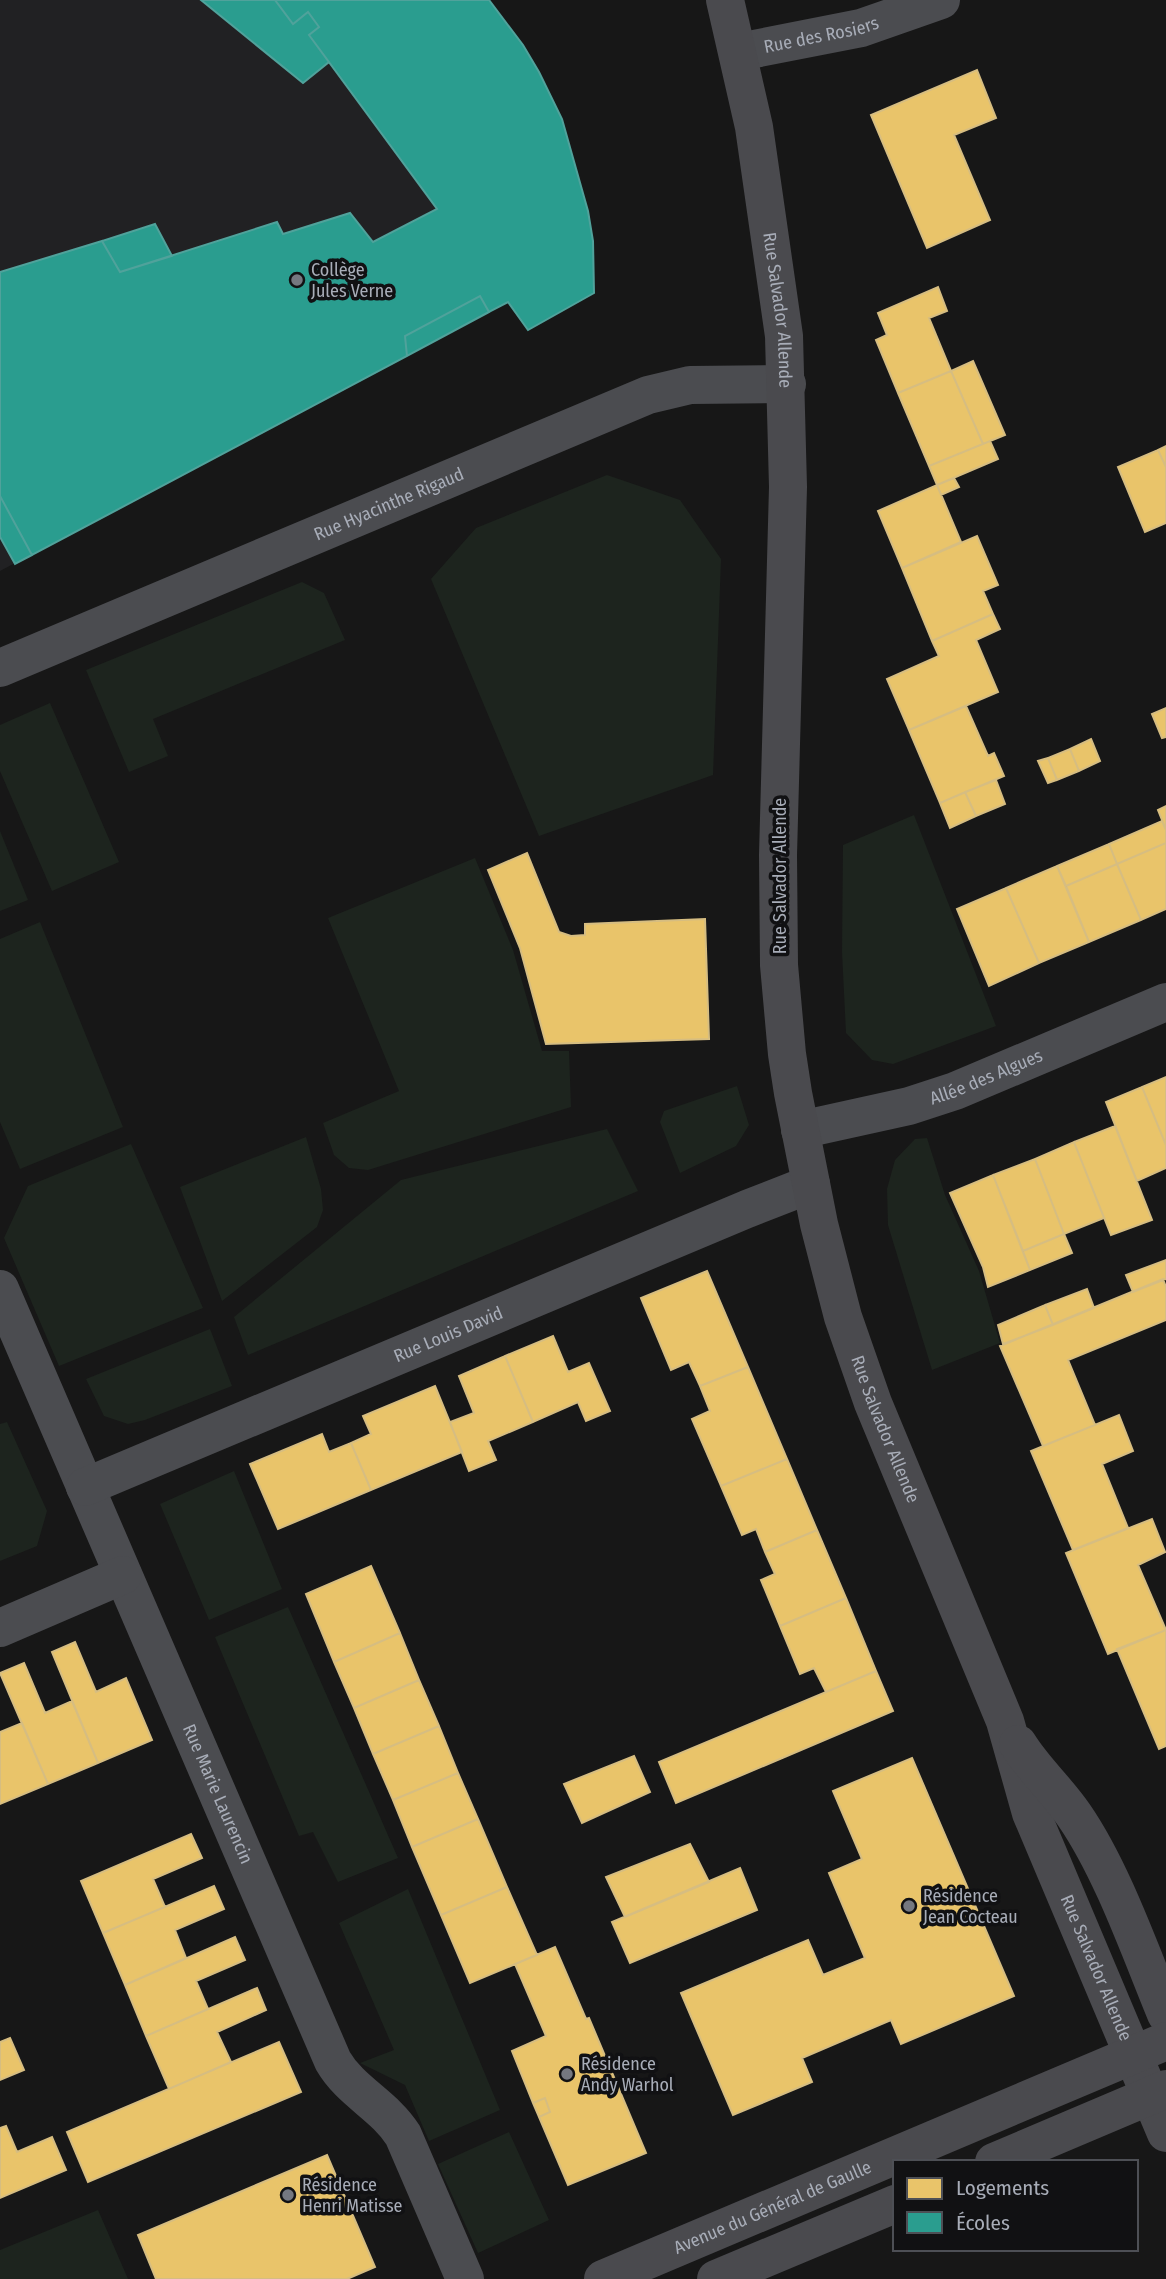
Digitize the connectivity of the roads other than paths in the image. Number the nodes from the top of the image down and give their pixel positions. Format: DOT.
graph roads {
  1 [pos="725,0"];
  2 [pos="941,0"];
  3 [pos="739,52"];
  4 [pos="787,384"];
  5 [pos="0,668"];
  6 [pos="1166,1002"];
  7 [pos="800,1130"];
  8 [pos="811,1184"];
  9 [pos="0,1289"];
  10 [pos="85,1487"];
  11 [pos="123,1575"];
  12 [pos="0,1628"];
  13 [pos="1005,1721"];
  14 [pos="1166,2014"];
  15 [pos="1150,2048"];
  16 [pos="1158,2093"];
  17 [pos="1166,2133"];
  18 [pos="999,2160"];
  19 [pos="893,2205"];
  20 [pos="465,2279"];
  21 [pos="603,2279"];
  22 [pos="716,2279"];
  1 -- 3 [label="street, Rue Salvador Allende"];
  2 -- 3 [label="street, Rue des Rosiers"];
  3 -- 4 [label="street, Rue Salvador Allende"];
  4 -- 5 [label="street, Rue Hyacinthe Rigaud"];
  4 -- 7 [label="street, Rue Salvador Allende"];
  6 -- 7 [label="street, Allée des Algues"];
  7 -- 8 [label="street, Rue Salvador Allende"];
  8 -- 10 [label="street, Rue Louis David"];
  8 -- 13 [label="street, Rue Salvador Allende"];
  9 -- 10 [label="street, Rue Marie Laurencin"];
  10 -- 11 [label="street, Rue Marie Laurencin"];
  11 -- 12 [label="street"];
  11 -- 20 [label="street, Rue Marie Laurencin"];
  13 -- 14 [label="street, Rue Salvador Allende"];
  13 -- 15 [label="street, Rue Salvador Allende"];
  15 -- 16 [label="street, Rue Salvador Allende"];
  15 -- 21 [label="street, Avenue du Général de Gaulle"];
  16 -- 17 [label="street, Rue Salvador Allende"];
  16 -- 18 [label="street"];
  19 -- 22 [label="street"];
}
